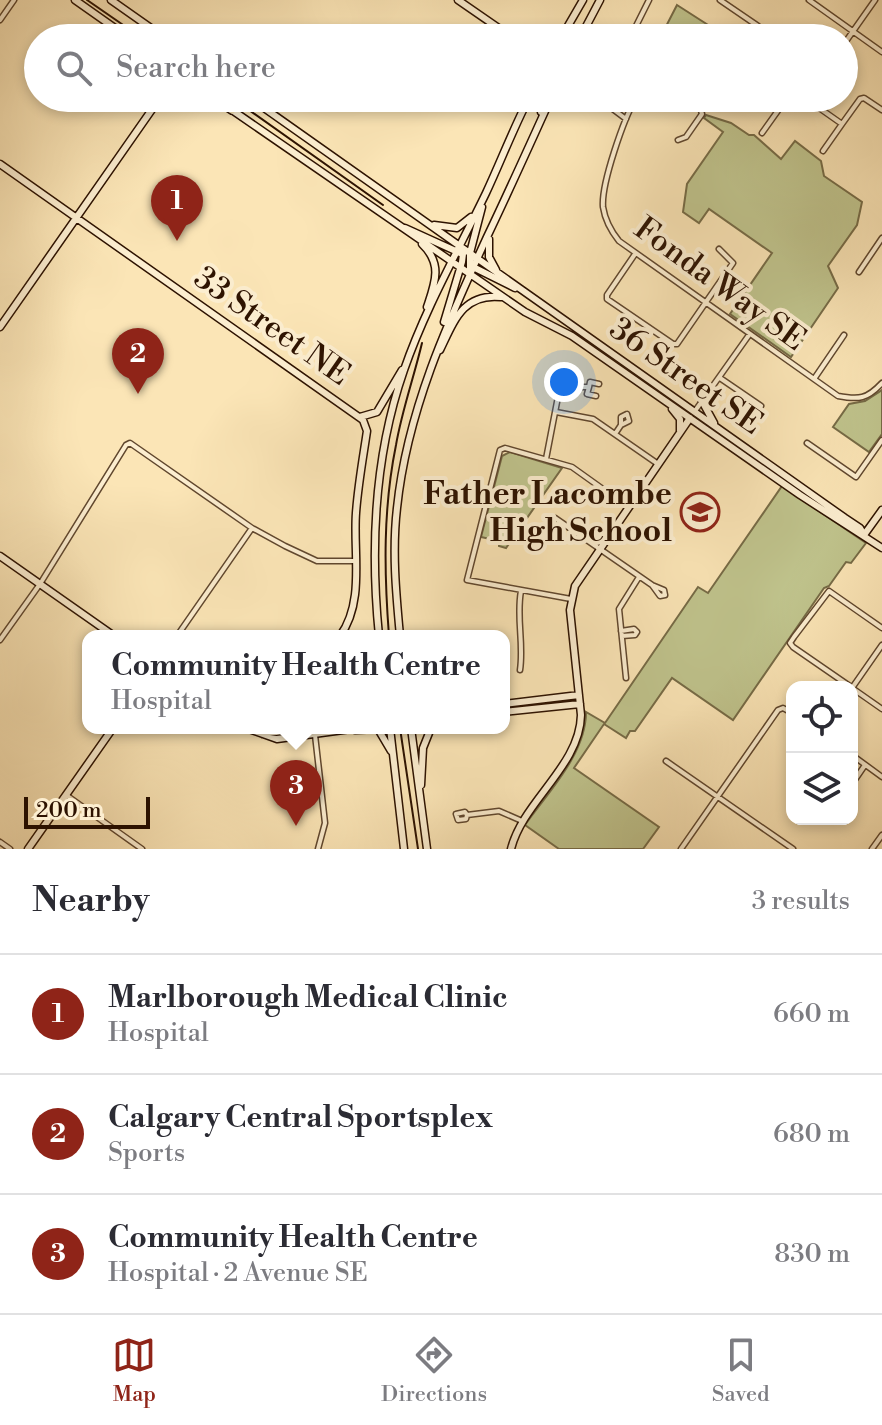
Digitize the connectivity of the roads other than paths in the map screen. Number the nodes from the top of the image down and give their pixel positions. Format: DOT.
graph roads {
  1 [pos="14,0"];
  2 [pos="75,0"];
  3 [pos="111,0"];
  4 [pos="458,0"];
  5 [pos="583,0"];
  6 [pos="600,0"];
  7 [pos="649,0"];
  8 [pos="720,0"];
  9 [pos="809,0"];
  10 [pos="866,0"];
  11 [pos="873,2"];
  12 [pos="575,14"];
  13 [pos="0,20"];
  14 [pos="109,24"];
  15 [pos="145,24"];
  16 [pos="493,24"];
  17 [pos="569,24"];
  18 [pos="572,24"];
  19 [pos="587,24"];
  20 [pos="637,24"];
  21 [pos="755,24"];
  22 [pos="843,24"];
  23 [pos="858,24"];
  24 [pos="858,35"];
  25 [pos="882,52"];
  26 [pos="858,102"];
  27 [pos="882,110"];
  28 [pos="150,112"];
  29 [pos="235,112"];
  30 [pos="270,112"];
  31 [pos="523,112"];
  32 [pos="542,112"];
  33 [pos="617,112"];
  34 [pos="629,112"];
  35 [pos="701,112"];
  36 [pos="777,112"];
  37 [pos="825,112"];
  38 [pos="851,112"];
  39 [pos="626,119"];
  40 [pos="842,124"];
  41 [pos="762,133"];
  42 [pos="678,140"];
  43 [pos="823,151"];
  44 [pos="0,164"];
  45 [pos="486,191"];
  46 [pos="475,213"];
  47 [pos="77,218"];
  48 [pos="431,224"];
  49 [pos="402,227"];
  50 [pos="490,232"];
  51 [pos="411,233"];
  52 [pos="882,238"];
  53 [pos="719,249"];
  54 [pos="635,254"];
  55 [pos="478,258"];
  56 [pos="465,260"];
  57 [pos="453,261"];
  58 [pos="498,272"];
  59 [pos="859,272"];
  60 [pos="522,291"];
  61 [pos="504,298"];
  62 [pos="705,303"];
  63 [pos="425,318"];
  64 [pos="0,327"];
  65 [pos="444,330"];
  66 [pos="749,335"];
  67 [pos="844,335"];
  68 [pos="432,361"];
  69 [pos="404,368"];
  70 [pos="720,378"];
  71 [pos="813,379"];
  72 [pos="599,384"];
  73 [pos="882,384"];
  74 [pos="588,387"];
  75 [pos="596,396"];
  76 [pos="702,401"];
  77 [pos="668,403"];
  78 [pos="761,406"];
  79 [pos="556,412"];
  80 [pos="692,415"];
  81 [pos="360,417"];
  82 [pos="621,425"];
  83 [pos="716,426"];
  84 [pos="680,432"];
  85 [pos="615,434"];
  86 [pos="882,440"];
  87 [pos="807,443"];
  88 [pos="546,459"];
  89 [pos="658,464"];
  90 [pos="628,507"];
  91 [pos="882,510"];
  92 [pos="252,528"];
  93 [pos="864,535"];
  94 [pos="540,547"];
  95 [pos="599,548"];
  96 [pos="882,548"];
  97 [pos="0,556"];
  98 [pos="354,561"];
  99 [pos="639,577"];
  100 [pos="40,584"];
  101 [pos="652,585"];
  102 [pos="521,591"];
  103 [pos="571,599"];
  104 [pos="882,628"];
  105 [pos="105,630"];
  106 [pos="181,630"];
  107 [pos="344,630"];
  108 [pos="378,630"];
  109 [pos="400,630"];
  110 [pos="0,640"];
  111 [pos="882,645"];
  112 [pos="520,670"];
  113 [pos="626,678"];
  114 [pos="842,681"];
  115 [pos="857,681"];
  116 [pos="858,692"];
  117 [pos="579,695"];
  118 [pos="510,703"];
  119 [pos="580,704"];
  120 [pos="882,709"];
  121 [pos="786,710"];
  122 [pos="510,711"];
  123 [pos="109,734"];
  124 [pos="263,734"];
  125 [pos="303,734"];
  126 [pos="314,734"];
  127 [pos="381,734"];
  128 [pos="391,734"];
  129 [pos="412,734"];
  130 [pos="429,734"];
  131 [pos="393,754"];
  132 [pos="858,760"];
  133 [pos="666,761"];
  134 [pos="865,765"];
  135 [pos="858,775"];
  136 [pos="882,777"];
  137 [pos="66,795"];
  138 [pos="420,796"];
  139 [pos="718,796"];
  140 [pos="467,815"];
  141 [pos="522,821"];
  142 [pos="881,837"];
  143 [pos="0,842"];
  144 [pos="10,849"];
  145 [pos="28,849"];
  146 [pos="142,849"];
  147 [pos="318,849"];
  148 [pos="404,849"];
  149 [pos="427,849"];
  150 [pos="511,849"];
  151 [pos="681,849"];
  152 [pos="793,849"];
  153 [pos="872,849"];
  1 -- 13 [label="street"];
  2 -- 14 [label="main road"];
  3 -- 15 [label="main road"];
  4 -- 16 [label="main road"];
  5 -- 12 [label="main road"];
  6 -- 19 [label="main road"];
  7 -- 20 [label="street"];
  8 -- 21 [label="street"];
  9 -- 22 [label="street"];
  10 -- 11 [label="street"];
  11 -- 23 [label="street"];
  12 -- 17 [label="main road"];
  12 -- 18 [label="main road"];
  24 -- 25 [label="street"];
  26 -- 27 [label="street"];
  28 -- 47 [label="main road"];
  29 -- 49 [label="main road"];
  30 -- 48 [label="main road"];
  31 -- 45 [label="main road"];
  32 -- 50 [label="main road"];
  33 -- 39 [label="street"];
  34 -- 39 [label="street, Fonda Way SE"];
  35 -- 42 [label="street"];
  36 -- 41 [label="street"];
  37 -- 40 [label="street"];
  38 -- 40 [label="street"];
  39 -- 54 [label="street, Fonda Way SE"];
  40 -- 43 [label="street"];
  44 -- 47 [label="main road, 33 Street NE"];
  45 -- 46 [label="main road"];
  45 -- 56 [label="main road"];
  46 -- 48 [label="main road"];
  46 -- 56 [label="main road"];
  47 -- 64 [label="main road"];
  47 -- 81 [label="main road, 33 Street NE"];
  48 -- 56 [label="main road"];
  49 -- 51 [label="main road"];
  49 -- 56 [label="main road"];
  50 -- 55 [label="main road"];
  50 -- 58 [label="main road"];
  51 -- 57 [label="main road"];
  51 -- 63 [label="main road"];
  52 -- 59 [label="street"];
  53 -- 62 [label="street"];
  54 -- 62 [label="street, Fonda Way SE"];
  54 -- 62 [label="street"];
  55 -- 56 [label="main road, 36 Street SE"];
  55 -- 58 [label="main road, 36 Street SE"];
  56 -- 57 [label="main road"];
  56 -- 60 [label="main road"];
  56 -- 61 [label="main road, 36 Street SE"];
  56 -- 65 [label="main road"];
  56 -- 65 [label="main road"];
  57 -- 63 [label="main road"];
  58 -- 60 [label="main road, 36 Street SE"];
  60 -- 80 [label="main road, 36 Street SE"];
  61 -- 68 [label="main road"];
  61 -- 77 [label="main road, 36 Street SE"];
  62 -- 66 [label="street, Fonda Way SE"];
  63 -- 69 [label="main road"];
  65 -- 68 [label="main road"];
  66 -- 70 [label="street"];
  66 -- 71 [label="street, Fonda Way SE"];
  67 -- 71 [label="street"];
  68 -- 109 [label="main road"];
  69 -- 81 [label="main road"];
  69 -- 108 [label="main road"];
  70 -- 76 [label="street"];
  70 -- 78 [label="street"];
  71 -- 73 [label="street, Fonda Way SE"];
  72 -- 74 [label="street"];
  74 -- 75 [label="street"];
  74 -- 79 [label="street"];
  76 -- 80 [label="street"];
  76 -- 83 [label="main road"];
  77 -- 80 [label="main road, 36 Street SE"];
  77 -- 84 [label="main road"];
  79 -- 85 [label="street"];
  79 -- 88 [label="street"];
  80 -- 83 [label="main road, 36 Street SE"];
  80 -- 84 [label="main road"];
  80 -- 93 [label="main road, 36 Street SE"];
  81 -- 98 [label="main road"];
  82 -- 85 [label="street"];
  83 -- 93 [label="main road, 36 Street SE"];
  84 -- 89 [label="main road"];
  85 -- 89 [label="street"];
  86 -- 87 [label="street"];
  88 -- 90 [label="street"];
  88 -- 102 [label="street"];
  89 -- 90 [label="main road"];
  90 -- 95 [label="main road"];
  91 -- 93 [label="main road"];
  92 -- 98 [label="street"];
  92 -- 100 [label="street"];
  92 -- 106 [label="street"];
  93 -- 96 [label="main road, 36 Street SE"];
  94 -- 95 [label="street"];
  95 -- 99 [label="street"];
  95 -- 103 [label="main road"];
  97 -- 100 [label="main road"];
  98 -- 107 [label="main road"];
  99 -- 101 [label="street"];
  99 -- 113 [label="street"];
  100 -- 105 [label="main road"];
  100 -- 110 [label="street"];
  102 -- 103 [label="street"];
  102 -- 112 [label="street"];
  103 -- 117 [label="main road"];
  104 -- 114 [label="street"];
  111 -- 115 [label="street"];
  116 -- 120 [label="street"];
  117 -- 118 [label="main road"];
  117 -- 119 [label="main road"];
  119 -- 122 [label="main road"];
  119 -- 141 [label="main road"];
  121 -- 139 [label="street"];
  123 -- 137 [label="main road"];
  124 -- 125 [label="main road"];
  126 -- 147 [label="street"];
  127 -- 131 [label="main road"];
  128 -- 131 [label="main road"];
  129 -- 138 [label="main road"];
  130 -- 138 [label="main road"];
  131 -- 148 [label="main road"];
  132 -- 134 [label="street"];
  133 -- 139 [label="street"];
  134 -- 135 [label="street"];
  134 -- 136 [label="street"];
  137 -- 145 [label="main road"];
  137 -- 146 [label="street"];
  138 -- 149 [label="main road"];
  139 -- 151 [label="street"];
  139 -- 152 [label="street"];
  140 -- 141 [label="street"];
  141 -- 150 [label="main road"];
  142 -- 153 [label="street"];
  143 -- 144 [label="street"];
}
